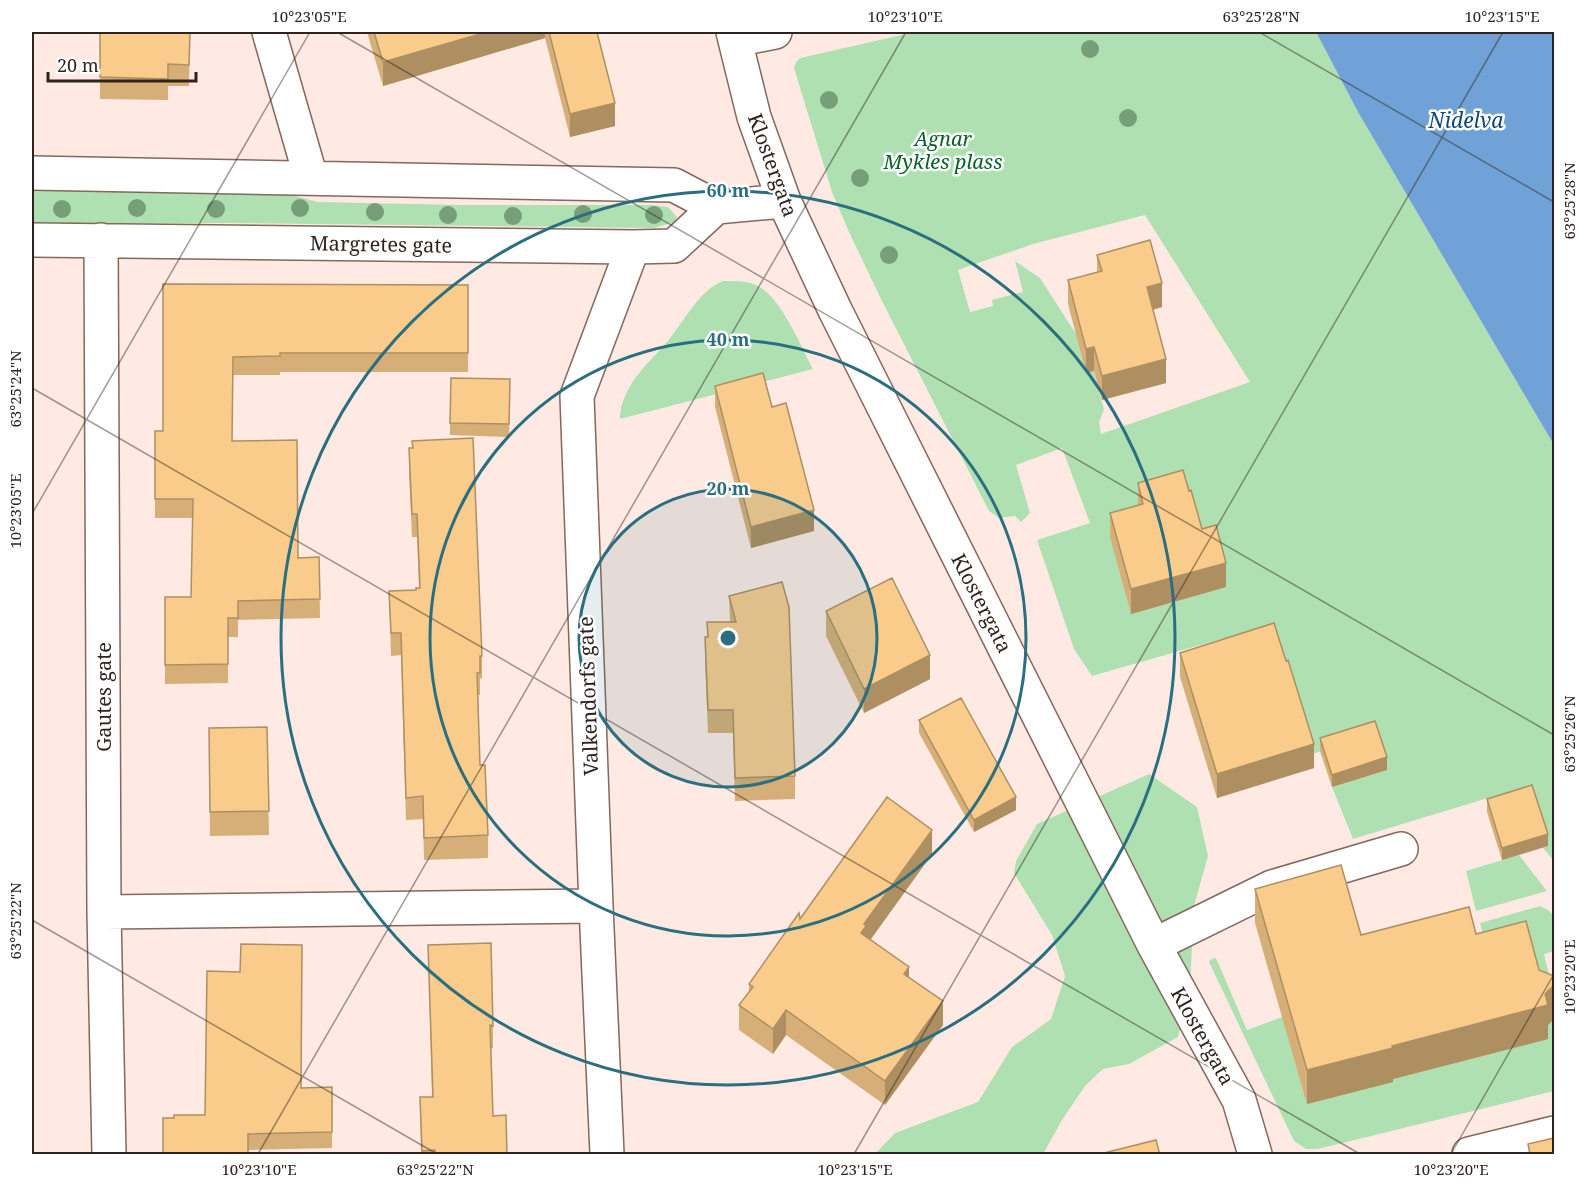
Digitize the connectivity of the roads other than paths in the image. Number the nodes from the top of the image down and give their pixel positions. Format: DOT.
graph roads {
  1 [pos="269,32"];
  2 [pos="775,32"];
  3 [pos="734,36"];
  4 [pos="32,173"];
  5 [pos="311,178"];
  6 [pos="784,201"];
  7 [pos="716,207"];
  8 [pos="32,240"];
  9 [pos="101,240"];
  10 [pos="633,247"];
  11 [pos="1401,849"];
  12 [pos="596,906"];
  13 [pos="104,912"];
  14 [pos="1154,945"];
  15 [pos="1554,1133"];
  16 [pos="109,1155"];
  17 [pos="607,1155"];
  18 [pos="1255,1155"];
  19 [pos="1469,1155"];
  1 -- 5 [label="street"];
  2 -- 3 [label="street, Klostergata"];
  3 -- 6 [label="street, Klostergata"];
  4 -- 5 [label="street"];
  5 -- 7 [label="street"];
  6 -- 7 [label="street"];
  6 -- 14 [label="street, Klostergata"];
  7 -- 10 [label="street, Margretes gate"];
  8 -- 9 [label="street, Margretes gate"];
  9 -- 10 [label="street, Margretes gate"];
  9 -- 13 [label="street, Gautes gate"];
  10 -- 12 [label="street, Valkendorfs gate"];
  11 -- 14 [label="street"];
  12 -- 13 [label="street"];
  12 -- 17 [label="street, Valkendorfs gate"];
  13 -- 16 [label="street, Gautes gate"];
  14 -- 18 [label="street, Klostergata"];
  15 -- 19 [label="street"];
}
